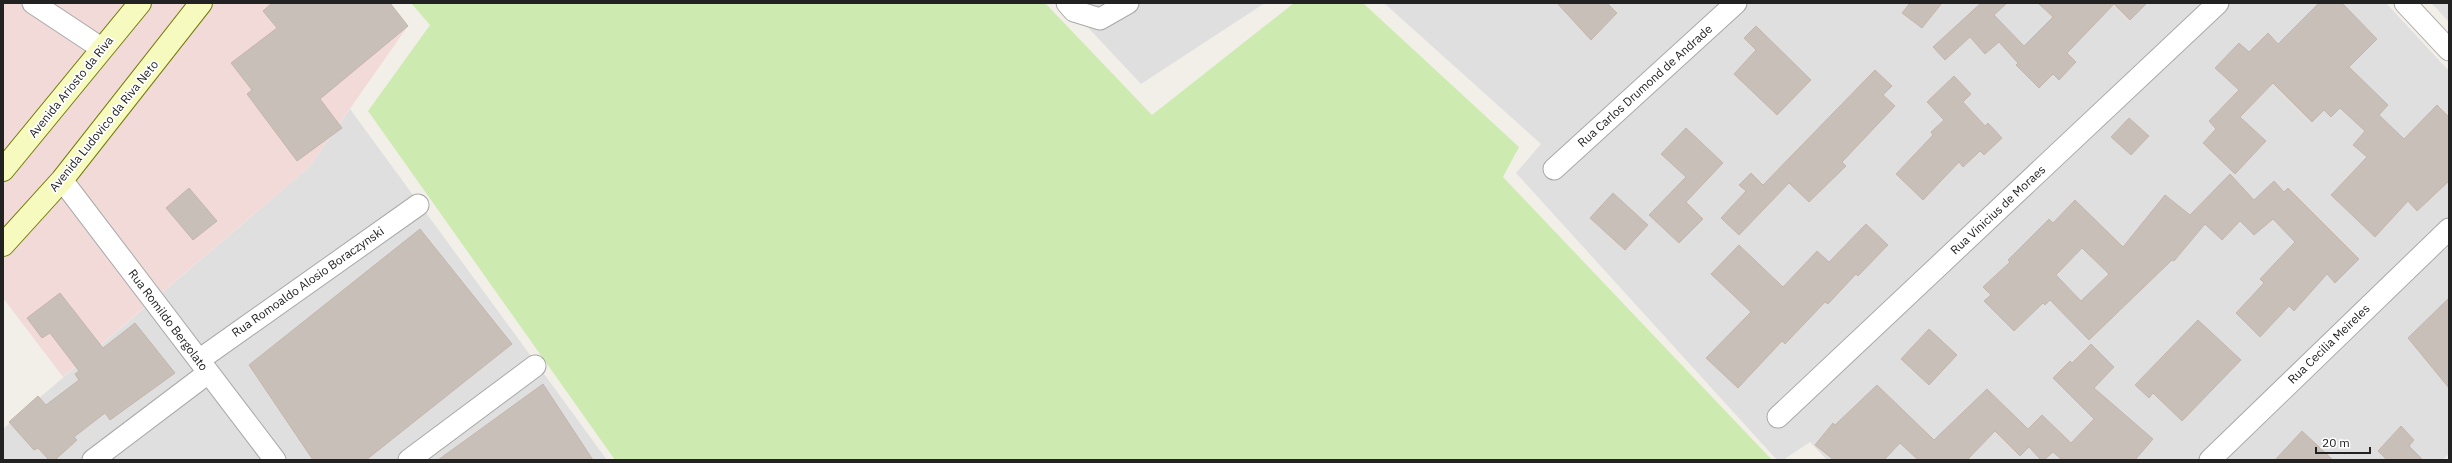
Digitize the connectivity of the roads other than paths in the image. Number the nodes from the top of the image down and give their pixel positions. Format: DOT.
graph roads {
  1 [pos="33,3"];
  2 [pos="140,3"];
  3 [pos="201,3"];
  4 [pos="1067,3"];
  5 [pos="1128,3"];
  6 [pos="1736,3"];
  7 [pos="2218,3"];
  8 [pos="2407,4"];
  9 [pos="101,48"];
  10 [pos="2449,50"];
  11 [pos="1554,169"];
  12 [pos="3,170"];
  13 [pos="62,180"];
  14 [pos="418,205"];
  15 [pos="2449,229"];
  16 [pos="3,245"];
  17 [pos="203,366"];
  18 [pos="535,366"];
  19 [pos="1778,417"];
  20 [pos="93,460"];
  21 [pos="275,460"];
  22 [pos="408,460"];
  23 [pos="2210,460"];
  1 -- 9 [label="street"];
  2 -- 9 [label="street, Avenida Ariosto da Riva"];
  3 -- 13 [label="street, Avenida Ludovico da Riva Neto"];
  4 -- 5 [label="street"];
  6 -- 11 [label="street, Rua Carlos Drumond de Andrade"];
  7 -- 19 [label="street, Rua Vinicius de Moraes"];
  8 -- 10 [label="street"];
  9 -- 12 [label="street, Avenida Ariosto da Riva"];
  13 -- 16 [label="street, Avenida Ludovico da Riva Neto"];
  13 -- 17 [label="street, Rua Romildo Bergolato"];
  14 -- 17 [label="street, Rua Romoaldo Alosio Boraczynski"];
  15 -- 23 [label="street, Rua Cecilia Meireles"];
  17 -- 20 [label="street, Rua Romoaldo Alosio Boraczynski"];
  17 -- 21 [label="street, Rua Romildo Bergolato"];
  18 -- 22 [label="street"];
}
